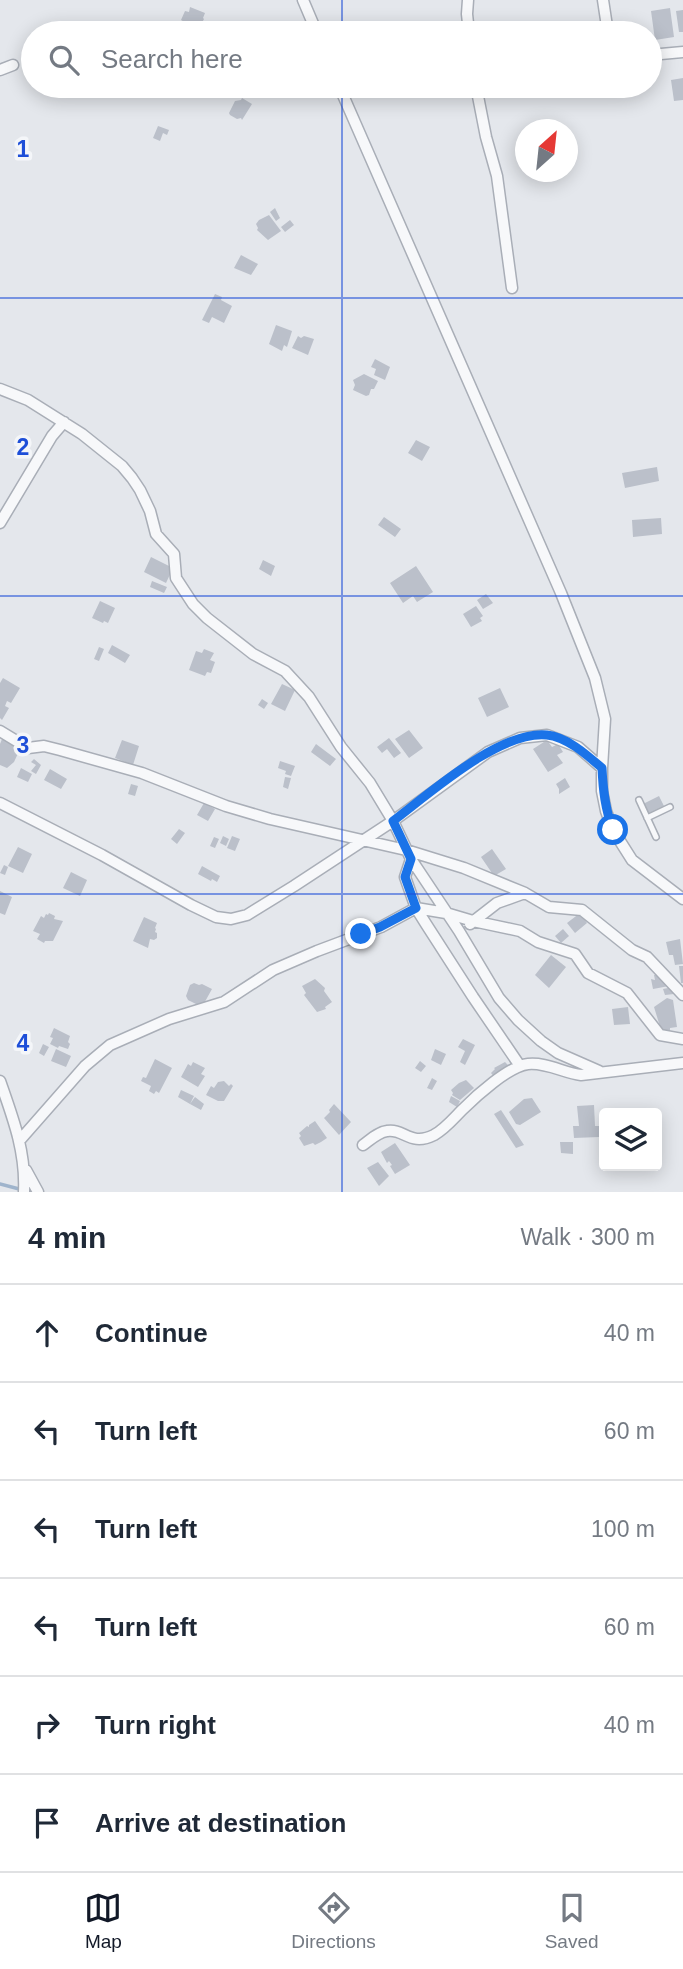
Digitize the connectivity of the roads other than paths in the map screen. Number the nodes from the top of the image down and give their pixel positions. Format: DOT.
graph roads {
  1 [pos="303,0"];
  2 [pos="468,0"];
  3 [pos="603,0"];
  4 [pos="312,21"];
  5 [pos="468,21"];
  6 [pos="606,21"];
  7 [pos="683,52"];
  8 [pos="662,54"];
  9 [pos="13,65"];
  10 [pos="0,71"];
  11 [pos="344,98"];
  12 [pos="479,98"];
  13 [pos="512,288"];
  14 [pos="0,389"];
  15 [pos="64,422"];
  16 [pos="0,523"];
  17 [pos="0,731"];
  18 [pos="602,768"];
  19 [pos="639,800"];
  20 [pos="0,803"];
  21 [pos="670,807"];
  22 [pos="647,818"];
  23 [pos="393,821"];
  24 [pos="656,837"];
  25 [pos="364,840"];
  26 [pos="409,854"];
  27 [pos="525,893"];
  28 [pos="683,899"];
  29 [pos="416,908"];
  30 [pos="446,913"];
  31 [pos="474,921"];
  32 [pos="459,931"];
  33 [pos="683,995"];
  34 [pos="683,1040"];
  35 [pos="683,1063"];
  36 [pos="520,1066"];
  37 [pos="599,1072"];
  38 [pos="0,1082"];
  39 [pos="20,1140"];
  40 [pos="363,1145"];
  41 [pos="25,1168"];
  42 [pos="24,1192"];
  43 [pos="38,1192"];
  1 -- 4 [label="street"];
  2 -- 5 [label="street"];
  3 -- 6 [label="street"];
  7 -- 8 [label="street"];
  9 -- 10 [label="street"];
  11 -- 18 [label="street"];
  12 -- 13 [label="street"];
  14 -- 15 [label="street"];
  15 -- 16 [label="street"];
  15 -- 23 [label="street"];
  17 -- 25 [label="street"];
  18 -- 23 [label="street"];
  18 -- 28 [label="street"];
  19 -- 22 [label="lane"];
  20 -- 25 [label="street"];
  21 -- 22 [label="lane"];
  22 -- 24 [label="lane"];
  23 -- 25 [label="street"];
  23 -- 26 [label="street"];
  25 -- 26 [label="street"];
  26 -- 27 [label="street"];
  26 -- 29 [label="street"];
  26 -- 30 [label="street"];
  27 -- 31 [label="street"];
  27 -- 33 [label="street"];
  29 -- 30 [label="street"];
  29 -- 36 [label="street"];
  29 -- 39 [label="street"];
  30 -- 31 [label="street"];
  30 -- 32 [label="street"];
  31 -- 32 [label="street"];
  31 -- 34 [label="street"];
  32 -- 37 [label="street"];
  35 -- 37 [label="street"];
  36 -- 37 [label="street"];
  36 -- 40 [label="street"];
  38 -- 39 [label="street"];
  39 -- 41 [label="street"];
  41 -- 42 [label="street"];
  41 -- 43 [label="street"];
}
